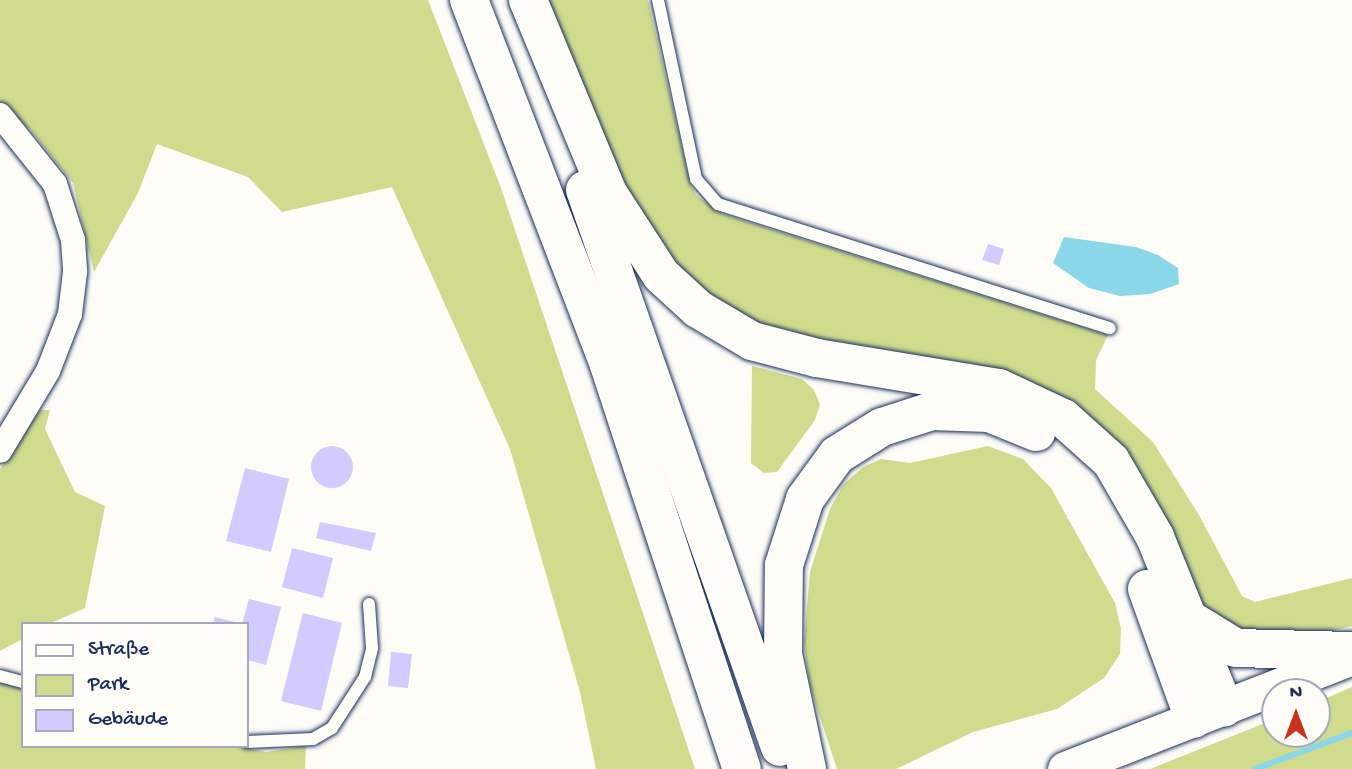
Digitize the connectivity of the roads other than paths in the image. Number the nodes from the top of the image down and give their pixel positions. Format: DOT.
graph roads {
  1 [pos="469,0"];
  2 [pos="515,0"];
  3 [pos="528,0"];
  4 [pos="657,0"];
  5 [pos="0,115"];
  6 [pos="1110,328"];
  7 [pos="0,451"];
  8 [pos="369,604"];
  9 [pos="1187,618"];
  10 [pos="1352,652"];
  11 [pos="1352,657"];
  12 [pos="0,676"];
  13 [pos="21,681"];
  14 [pos="1209,713"];
  15 [pos="248,742"];
  16 [pos="742,769"];
  17 [pos="788,769"];
  18 [pos="807,769"];
  19 [pos="1065,769"];
  1 -- 16 [label="highway"];
  2 -- 17 [label="highway"];
  3 -- 9 [label="highway"];
  4 -- 6 [label="lane"];
  5 -- 7 [label="street"];
  8 -- 15 [label="lane"];
  9 -- 10 [label="highway"];
  9 -- 14 [label="highway"];
  11 -- 14 [label="main road"];
  12 -- 13 [label="lane"];
  14 -- 18 [label="highway"];
  14 -- 19 [label="main road"];
}
